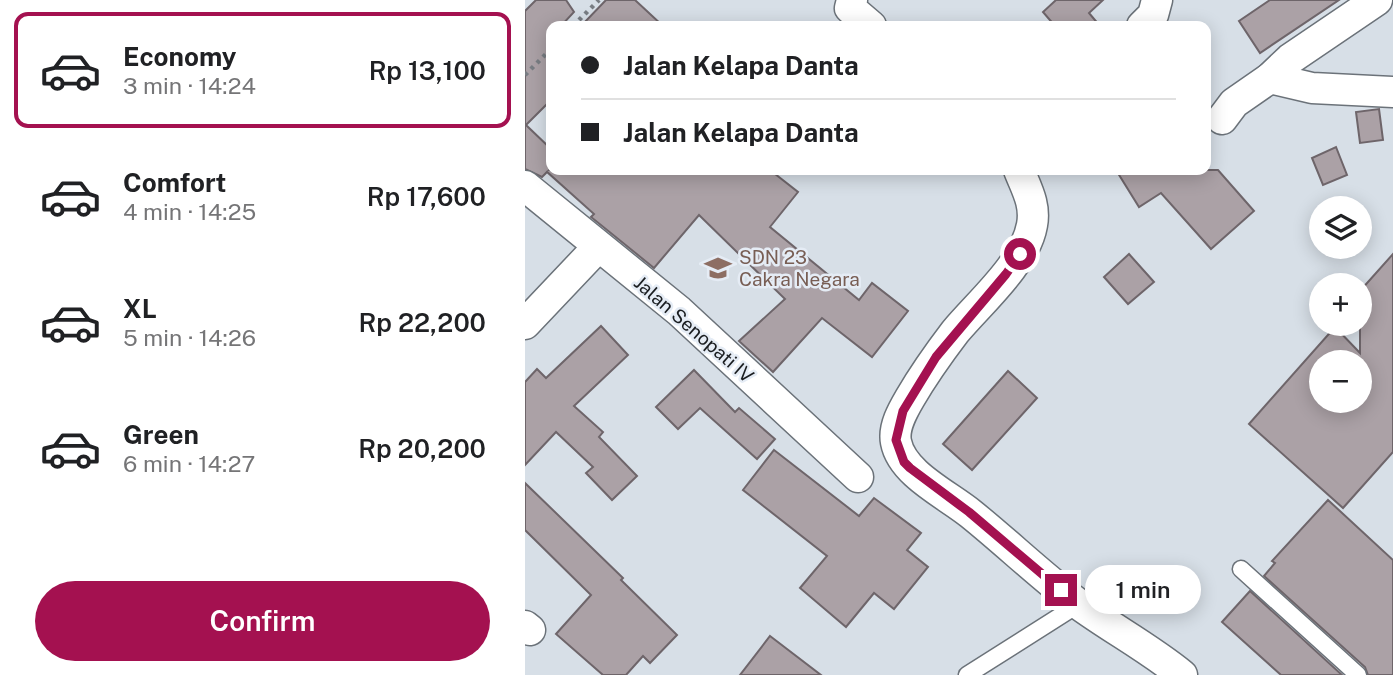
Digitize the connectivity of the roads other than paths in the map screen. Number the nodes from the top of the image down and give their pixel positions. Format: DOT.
graph roads {
  1 [pos="852,0"];
  2 [pos="1157,0"];
  3 [pos="1377,0"];
  4 [pos="865,21"];
  5 [pos="1147,21"];
  6 [pos="1271,78"];
  7 [pos="1393,92"];
  8 [pos="1222,119"];
  9 [pos="1021,175"];
  10 [pos="525,186"];
  11 [pos="598,247"];
  12 [pos="525,324"];
  13 [pos="858,477"];
  14 [pos="1241,569"];
  15 [pos="1079,604"];
  16 [pos="967,675"];
  17 [pos="1182,675"];
  18 [pos="1358,675"];
  1 -- 4 [label="street"];
  2 -- 5 [label="street"];
  3 -- 6 [label="street"];
  6 -- 7 [label="street"];
  6 -- 8 [label="street"];
  9 -- 15 [label="street"];
  10 -- 11 [label="street, Jalan Senopati IV"];
  11 -- 12 [label="street"];
  11 -- 13 [label="street, Jalan Senopati IV"];
  14 -- 18 [label="lane"];
  15 -- 16 [label="lane"];
  15 -- 17 [label="street"];
}
